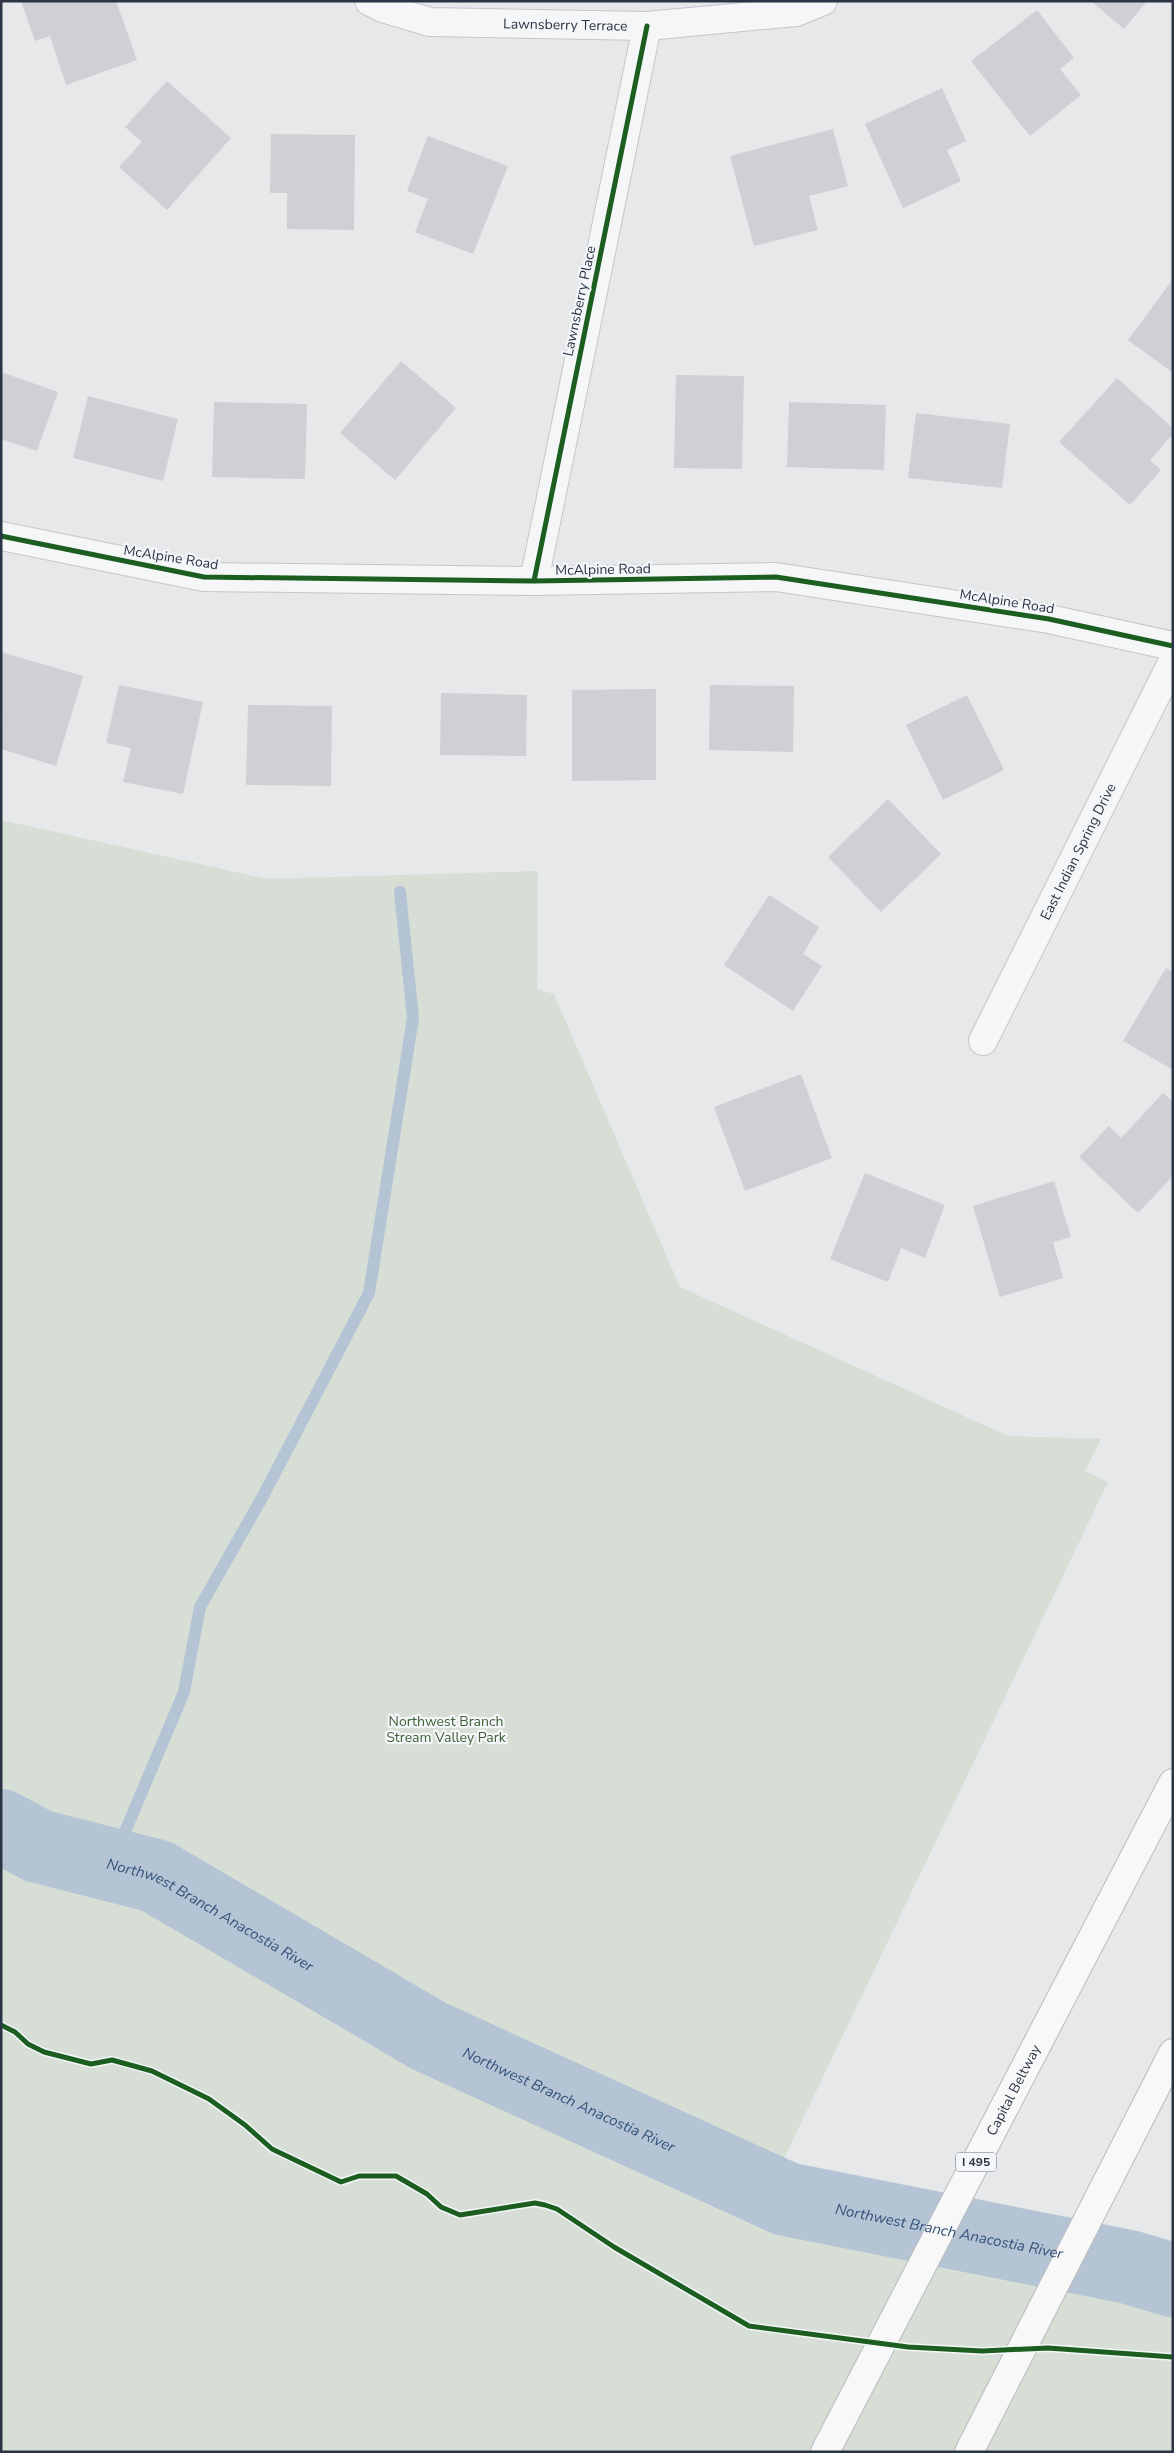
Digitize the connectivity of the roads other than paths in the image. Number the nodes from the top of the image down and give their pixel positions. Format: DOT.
graph roads {
  1 [pos="369,1"];
  2 [pos="823,1"];
  3 [pos="647,26"];
  4 [pos="1,536"];
  5 [pos="534,581"];
  6 [pos="1173,646"];
  7 [pos="1173,661"];
  8 [pos="983,1041"];
  9 [pos="1173,1783"];
  10 [pos="1173,2052"];
  11 [pos="825,2452"];
  12 [pos="969,2452"];
  1 -- 3 [label="street, Lawnsberry Terrace"];
  2 -- 3 [label="street, Lawnsberry Terrace"];
  3 -- 5 [label="street, Lawnsberry Place"];
  4 -- 5 [label="street, McAlpine Road"];
  5 -- 6 [label="street, McAlpine Road"];
  7 -- 8 [label="street, East Indian Spring Drive"];
  9 -- 11 [label="highway, Capital Beltway / I 495"];
  10 -- 12 [label="highway"];
}
